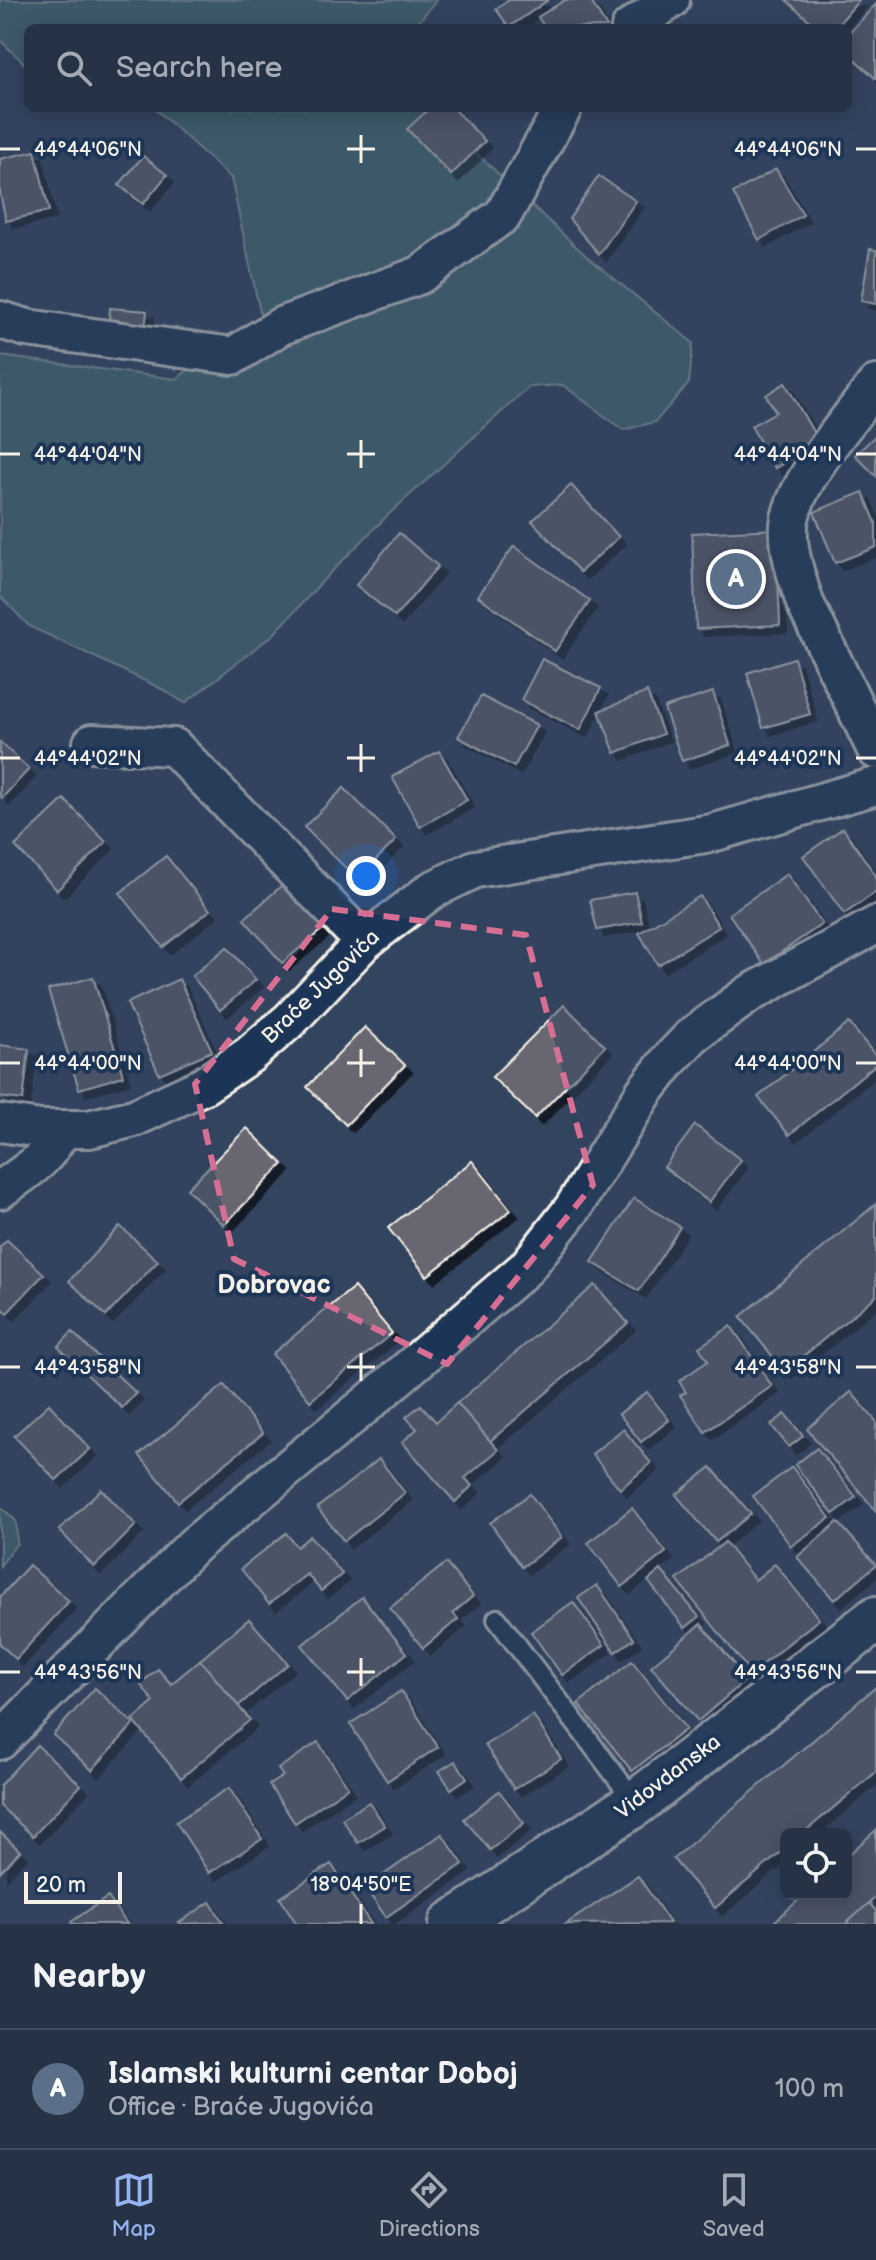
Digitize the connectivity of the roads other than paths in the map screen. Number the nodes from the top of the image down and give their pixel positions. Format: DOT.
graph roads {
  1 [pos="671,0"];
  2 [pos="636,24"];
  3 [pos="561,112"];
  4 [pos="0,320"];
  5 [pos="876,384"];
  6 [pos="92,743"];
  7 [pos="876,750"];
  8 [pos="876,786"];
  9 [pos="876,925"];
  10 [pos="364,942"];
  11 [pos="0,1123"];
  12 [pos="63,1129"];
  13 [pos="0,1190"];
  14 [pos="497,1619"];
  15 [pos="876,1619"];
  16 [pos="0,1741"];
  17 [pos="636,1803"];
  18 [pos="452,1924"];
  1 -- 2 [label="street"];
  3 -- 4 [label="street"];
  5 -- 7 [label="street"];
  6 -- 10 [label="street"];
  8 -- 10 [label="street, Braće Jugovića"];
  9 -- 16 [label="street"];
  10 -- 12 [label="street, Braće Jugovića"];
  11 -- 12 [label="street, Braće Jugovića"];
  12 -- 13 [label="street"];
  14 -- 17 [label="lane"];
  15 -- 17 [label="street, Vidovdanska"];
  17 -- 18 [label="street, Vidovdanska"];
}
